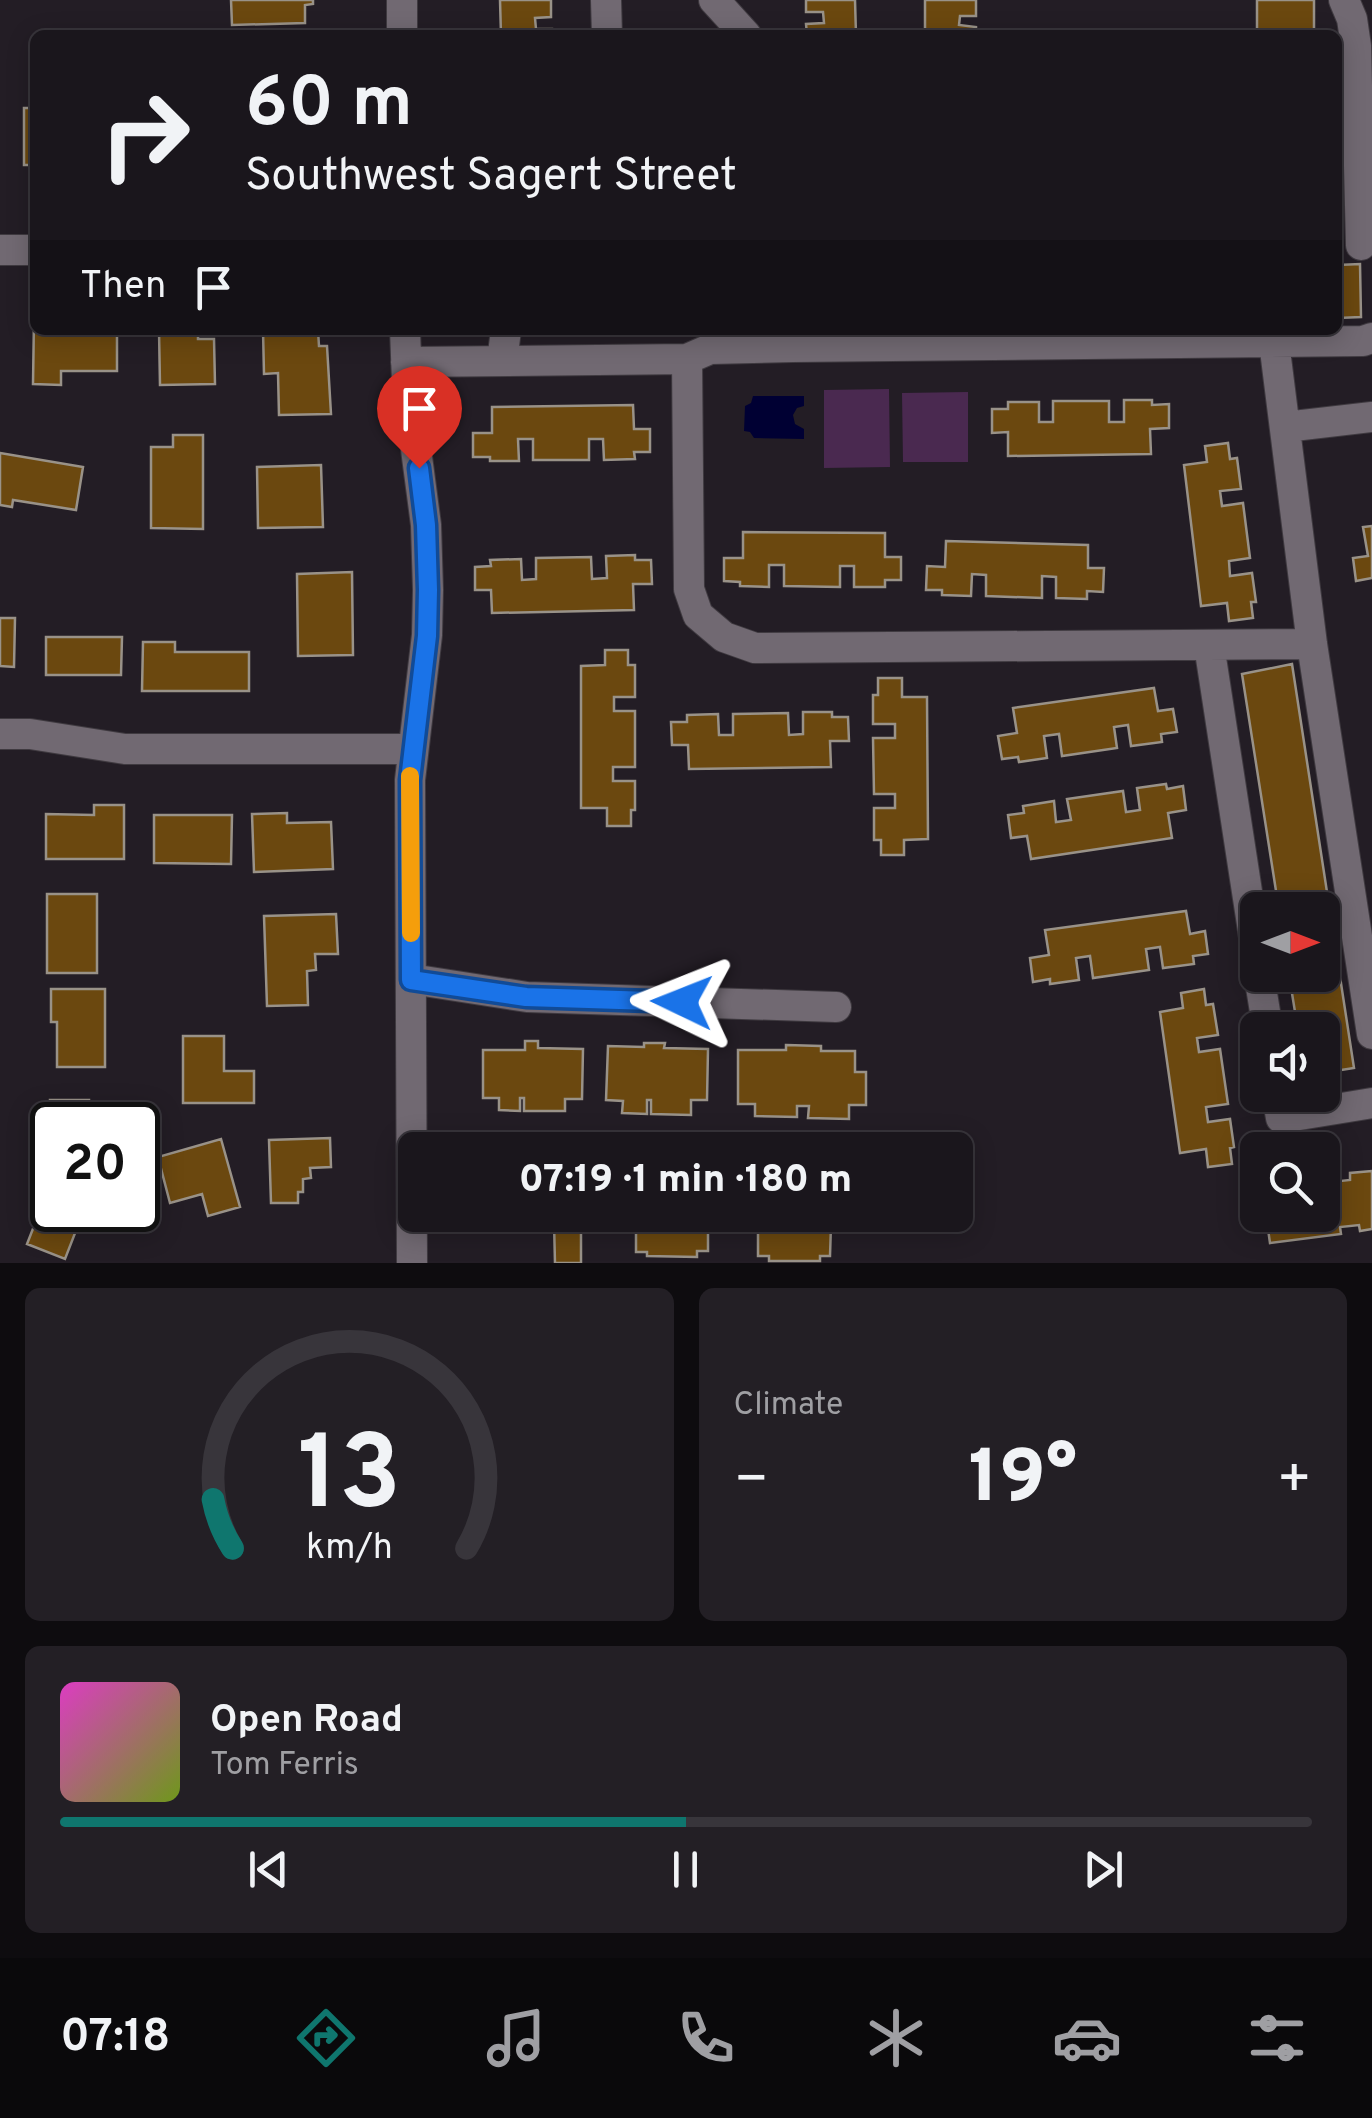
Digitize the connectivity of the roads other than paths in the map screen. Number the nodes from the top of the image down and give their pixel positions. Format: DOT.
graph roads {
  1 [pos="402,0"];
  2 [pos="606,0"];
  3 [pos="714,0"];
  4 [pos="1344,0"];
  5 [pos="402,30"];
  6 [pos="606,30"];
  7 [pos="736,30"];
  8 [pos="1357,246"];
  9 [pos="0,250"];
  10 [pos="30,250"];
  11 [pos="405,335"];
  12 [pos="505,335"];
  13 [pos="1372,338"];
  14 [pos="1274,342"];
  15 [pos="687,358"];
  16 [pos="502,361"];
  17 [pos="406,362"];
  18 [pos="1372,417"];
  19 [pos="1285,426"];
  20 [pos="1312,644"];
  21 [pos="1210,645"];
  22 [pos="0,734"];
  23 [pos="412,749"];
  24 [pos="1247,892"];
  25 [pos="411,980"];
  26 [pos="836,1007"];
  27 [pos="1372,1034"];
  28 [pos="1372,1103"];
  29 [pos="1340,1108"];
  30 [pos="1280,1112"];
  31 [pos="1317,1112"];
  32 [pos="414,1132"];
  33 [pos="413,1232"];
  34 [pos="412,1263"];
  1 -- 5 [label="street"];
  2 -- 6 [label="street"];
  3 -- 7 [label="street"];
  4 -- 8 [label="street"];
  9 -- 10 [label="street"];
  11 -- 17 [label="street"];
  12 -- 16 [label="street"];
  13 -- 14 [label="street"];
  14 -- 15 [label="street"];
  14 -- 19 [label="street"];
  15 -- 16 [label="street"];
  15 -- 21 [label="street"];
  16 -- 17 [label="street"];
  17 -- 23 [label="street"];
  18 -- 19 [label="street"];
  19 -- 20 [label="street"];
  20 -- 21 [label="street"];
  20 -- 27 [label="street"];
  21 -- 24 [label="street"];
  22 -- 23 [label="street"];
  23 -- 25 [label="street"];
  25 -- 26 [label="street"];
  25 -- 32 [label="street"];
  28 -- 29 [label="street"];
  30 -- 31 [label="street"];
  33 -- 34 [label="street"];
}
